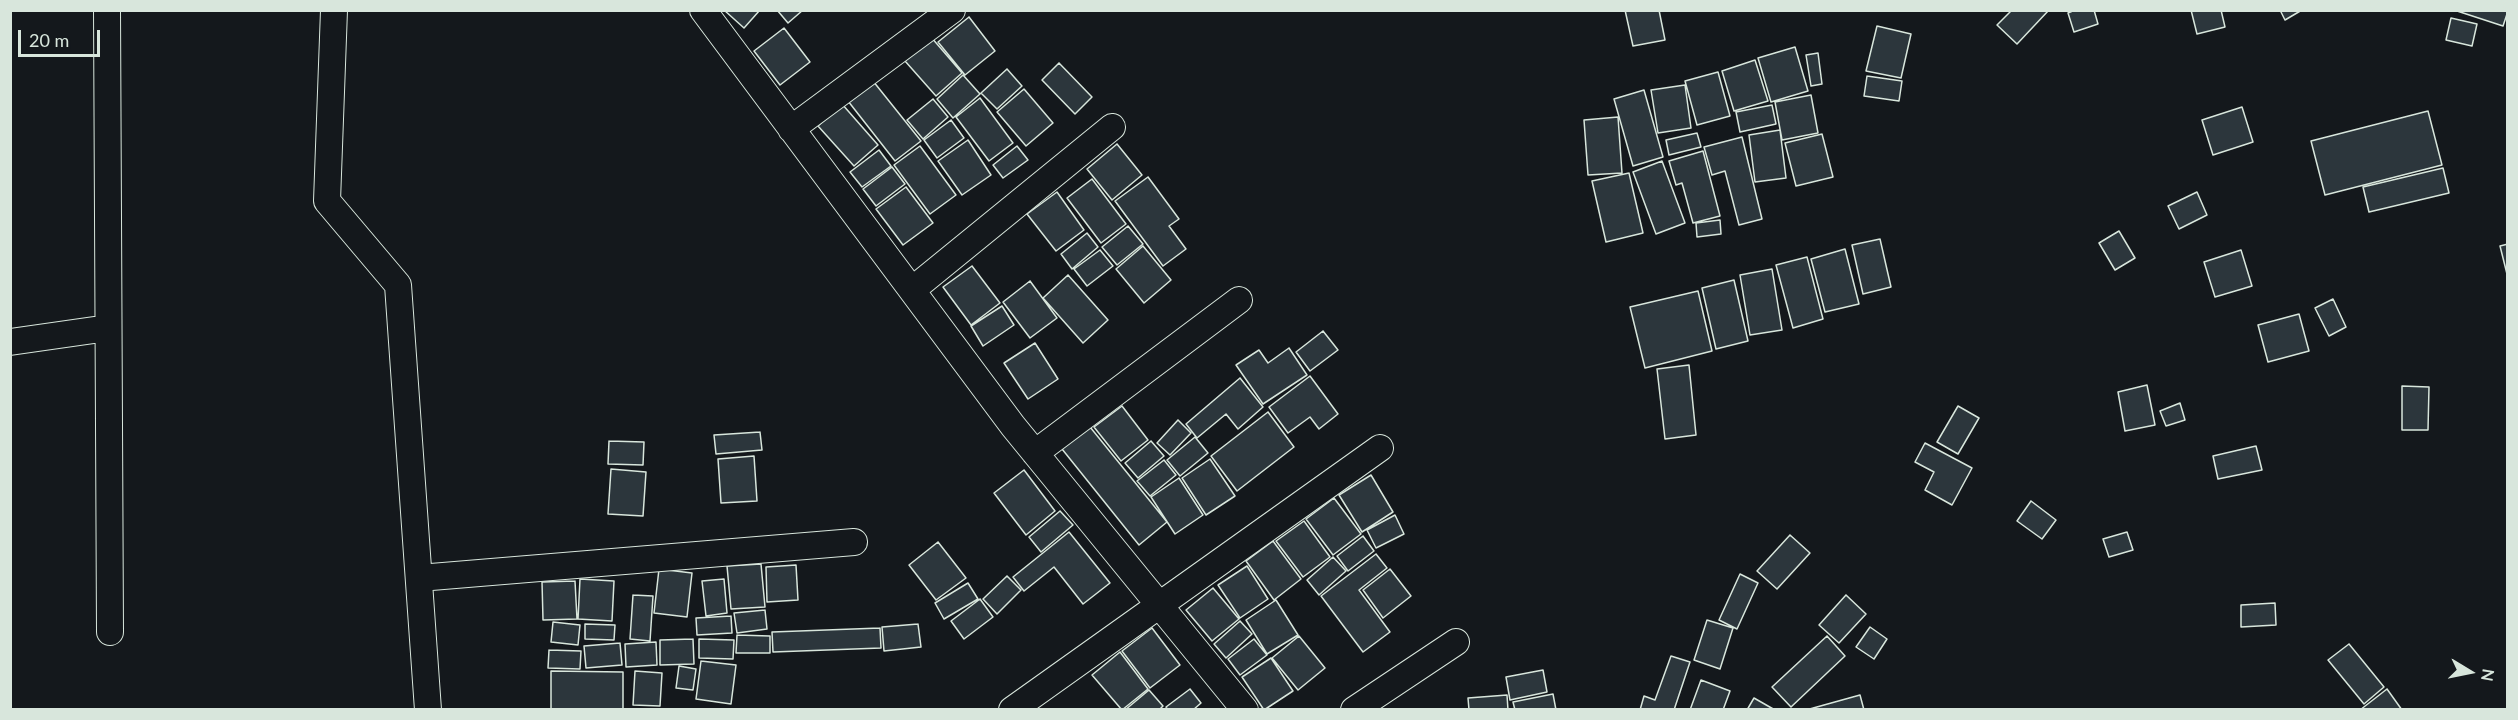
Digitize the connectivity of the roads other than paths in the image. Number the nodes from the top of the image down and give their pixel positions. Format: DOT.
graph roads {
  1 [pos="106,10"];
  2 [pos="334,10"];
  3 [pos="703,10"];
  4 [pos="952,10"];
  5 [pos="1112,128"];
  6 [pos="791,129"];
  7 [pos="912,290"];
  8 [pos="1239,300"];
  9 [pos="108,328"];
  10 [pos="10,342"];
  11 [pos="1380,448"];
  12 [pos="1035,453"];
  13 [pos="854,542"];
  14 [pos="419,578"];
  15 [pos="1160,606"];
  16 [pos="110,632"];
  17 [pos="1456,642"];
  18 [pos="428,710"];
  19 [pos="1012,710"];
  20 [pos="1245,710"];
  21 [pos="1354,710"];
  1 -- 9 [label="street"];
  2 -- 14 [label="street"];
  3 -- 6 [label="street"];
  4 -- 6 [label="street"];
  5 -- 7 [label="street"];
  6 -- 7 [label="street"];
  7 -- 12 [label="street"];
  8 -- 12 [label="street"];
  9 -- 10 [label="street"];
  9 -- 16 [label="street"];
  11 -- 15 [label="street"];
  12 -- 15 [label="street"];
  13 -- 14 [label="street"];
  14 -- 18 [label="street"];
  15 -- 19 [label="street"];
  15 -- 20 [label="street"];
  17 -- 21 [label="street"];
}
